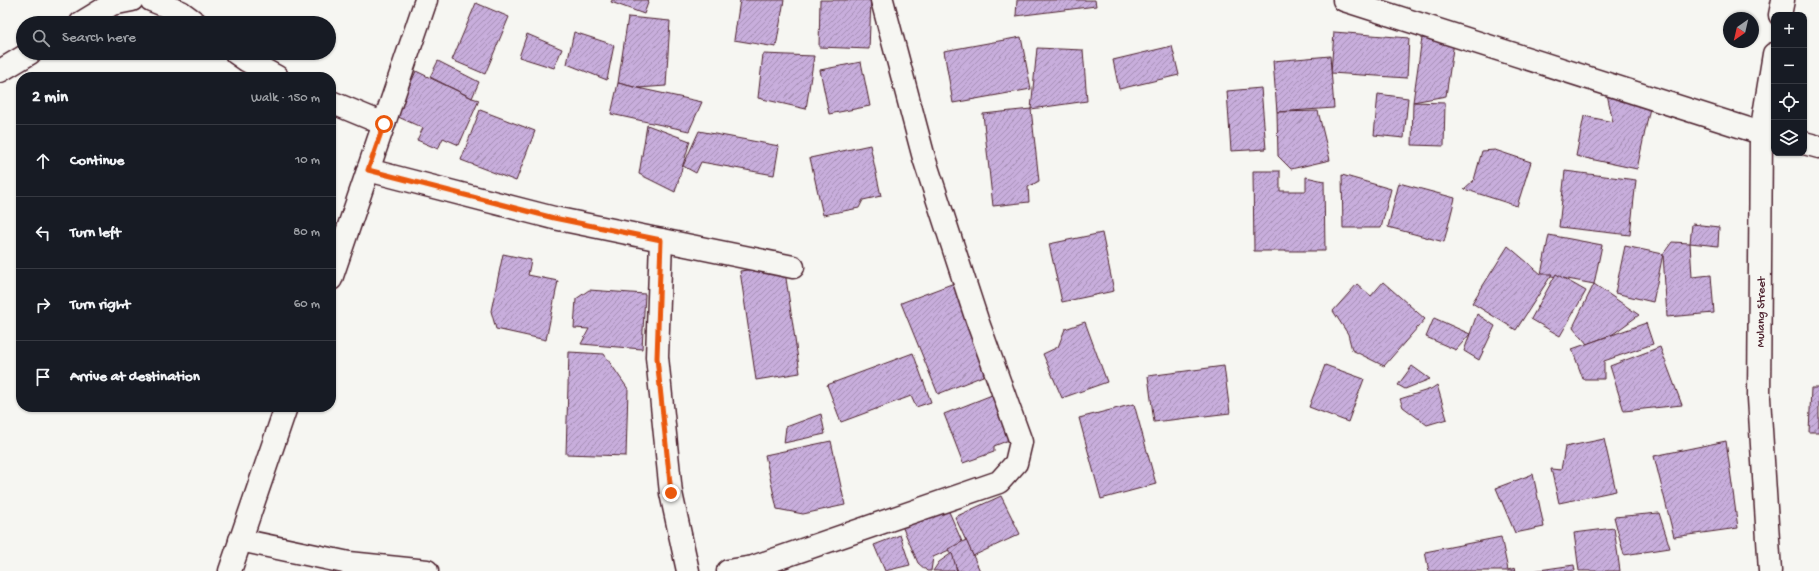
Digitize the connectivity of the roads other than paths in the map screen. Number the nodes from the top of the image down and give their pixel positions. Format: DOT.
graph roads {
  1 [pos="132,0"];
  2 [pos="151,0"];
  3 [pos="426,0"];
  4 [pos="882,0"];
  5 [pos="1344,0"];
  6 [pos="1783,0"];
  7 [pos="1781,12"];
  8 [pos="92,16"];
  9 [pos="186,16"];
  10 [pos="18,60"];
  11 [pos="246,60"];
  12 [pos="0,71"];
  13 [pos="268,72"];
  14 [pos="1772,84"];
  15 [pos="336,104"];
  16 [pos="384,124"];
  17 [pos="1768,135"];
  18 [pos="1807,144"];
  19 [pos="1819,147"];
  20 [pos="368,170"];
  21 [pos="661,240"];
  22 [pos="336,264"];
  23 [pos="793,267"];
  24 [pos="284,412"];
  25 [pos="240,540"];
  26 [pos="230,571"];
  27 [pos="427,571"];
  28 [pos="688,571"];
  29 [pos="728,571"];
  30 [pos="1770,571"];
  1 -- 8 [label="street"];
  2 -- 9 [label="street"];
  3 -- 16 [label="street"];
  4 -- 29 [label="street"];
  5 -- 17 [label="street"];
  6 -- 7 [label="street"];
  10 -- 12 [label="street"];
  11 -- 13 [label="street"];
  14 -- 17 [label="street, Mulang Street"];
  15 -- 16 [label="street"];
  16 -- 20 [label="street"];
  17 -- 30 [label="street, Mulang Street"];
  18 -- 19 [label="street"];
  20 -- 21 [label="street"];
  20 -- 22 [label="street"];
  21 -- 23 [label="street"];
  21 -- 28 [label="street"];
  24 -- 25 [label="street"];
  25 -- 26 [label="street"];
  25 -- 27 [label="street"];
}
